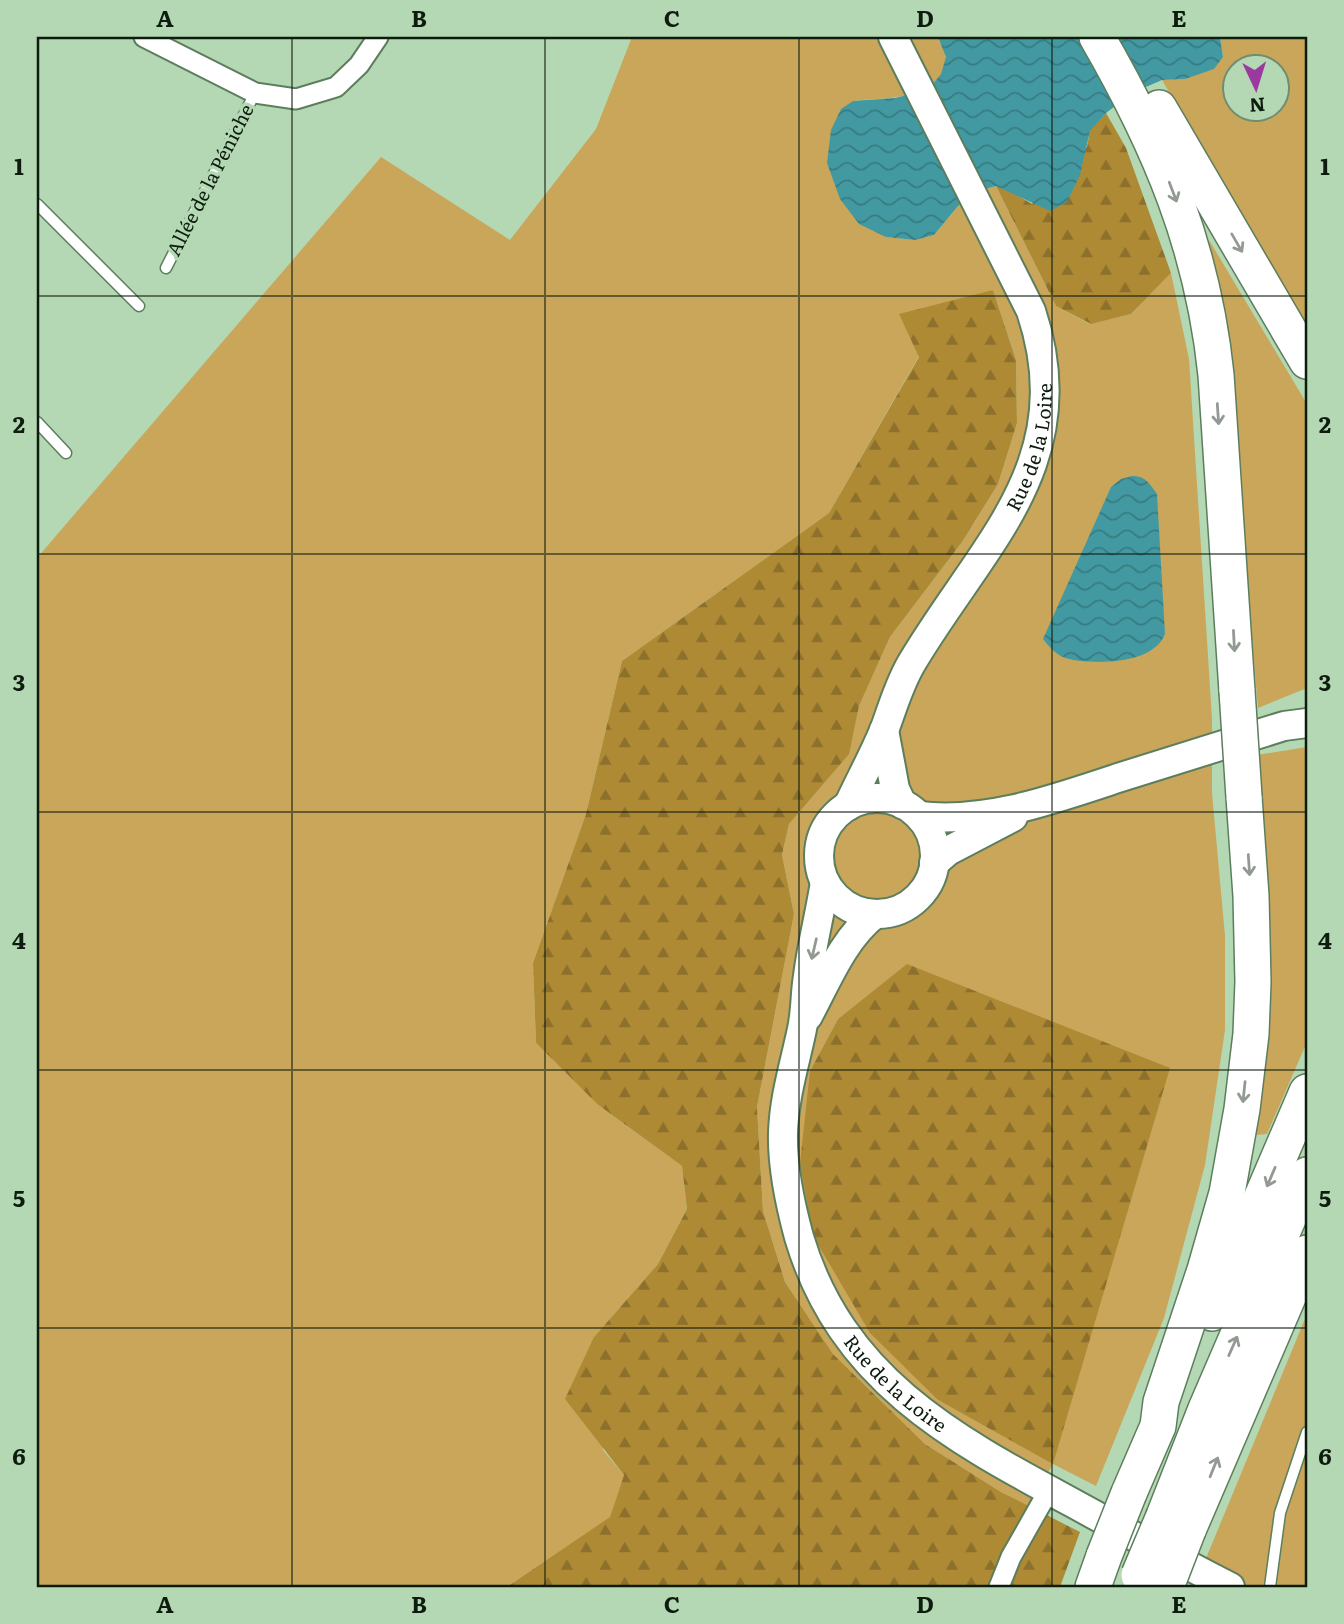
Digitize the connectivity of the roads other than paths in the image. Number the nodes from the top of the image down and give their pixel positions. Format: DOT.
graph roads {
  1 [pos="144,37"];
  2 [pos="378,37"];
  3 [pos="893,37"];
  4 [pos="1097,37"];
  5 [pos="1117,37"];
  6 [pos="255,93"];
  7 [pos="1156,125"];
  8 [pos="37,204"];
  9 [pos="166,268"];
  10 [pos="139,306"];
  11 [pos="1307,361"];
  12 [pos="37,422"];
  13 [pos="66,453"];
  14 [pos="1299,720"];
  15 [pos="887,722"];
  16 [pos="848,806"];
  17 [pos="1031,806"];
  18 [pos="910,810"];
  19 [pos="934,863"];
  20 [pos="825,882"];
  21 [pos="875,914"];
  22 [pos="803,1026"];
  23 [pos="1307,1092"];
  24 [pos="1307,1175"];
  25 [pos="1307,1253"];
  26 [pos="1158,1426"];
  27 [pos="1307,1432"];
  28 [pos="1049,1490"];
  29 [pos="1176,1523"];
  30 [pos="1098,1572"];
  31 [pos="1146,1583"];
  32 [pos="999,1587"];
  33 [pos="1230,1587"];
  34 [pos="1270,1587"];
  1 -- 6 [label="street"];
  2 -- 6 [label="street"];
  3 -- 15 [label="street, Rue de la Loire"];
  4 -- 7 [label="highway"];
  5 -- 7 [label="highway"];
  6 -- 9 [label="lane, Allée de la Péniche"];
  7 -- 11 [label="highway, one-way"];
  7 -- 26 [label="highway, one-way, bridge"];
  8 -- 10 [label="lane"];
  12 -- 13 [label="lane"];
  14 -- 17 [label="street"];
  15 -- 16 [label="street, Rue de la Loire"];
  15 -- 18 [label="street"];
  16 -- 18 [label="street"];
  16 -- 20 [label="street"];
  17 -- 18 [label="street"];
  17 -- 19 [label="street"];
  18 -- 19 [label="street"];
  19 -- 21 [label="street"];
  20 -- 21 [label="street"];
  20 -- 22 [label="street, Rue de la Loire, one-way"];
  21 -- 22 [label="street, Rue de la Loire"];
  22 -- 28 [label="street, Rue de la Loire"];
  23 -- 26 [label="highway, one-way"];
  29 -- 24 [label="highway, one-way"];
  29 -- 25 [label="highway, one-way"];
  26 -- 30 [label="highway, bridge"];
  27 -- 34 [label="lane"];
  28 -- 32 [label="street"];
  28 -- 33 [label="street, Rue de la Loire"];
  29 -- 31 [label="highway, bridge"];
}
